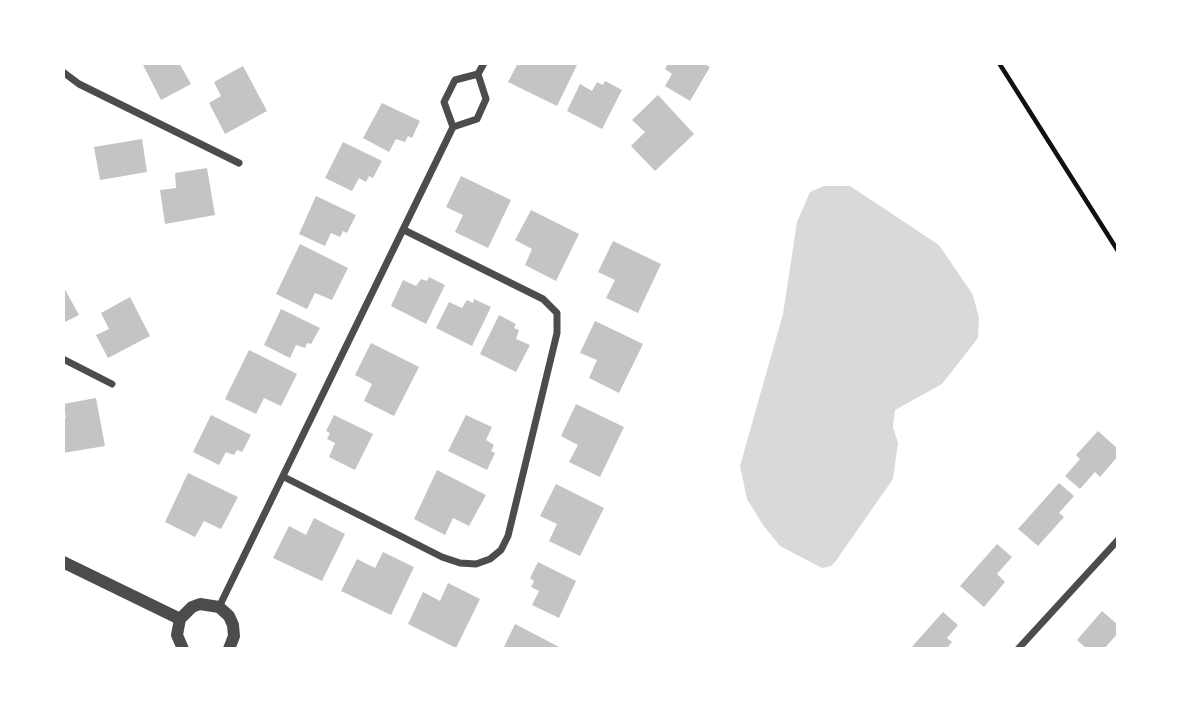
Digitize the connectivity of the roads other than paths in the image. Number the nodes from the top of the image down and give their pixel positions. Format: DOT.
graph roads {
  1 [pos="484,63"];
  2 [pos="63,72"];
  3 [pos="478,74"];
  4 [pos="453,127"];
  5 [pos="239,163"];
  6 [pos="404,230"];
  7 [pos="63,359"];
  8 [pos="112,384"];
  9 [pos="284,477"];
  10 [pos="1118,540"];
  11 [pos="63,562"];
  12 [pos="219,607"];
  13 [pos="180,619"];
  14 [pos="233,648"];
  15 [pos="183,649"];
  16 [pos="1018,649"];
  1 -- 3 [label="street"];
  2 -- 5 [label="street"];
  3 -- 4 [label="street"];
  3 -- 4 [label="street"];
  4 -- 6 [label="street"];
  6 -- 9 [label="street"];
  6 -- 9 [label="street"];
  7 -- 8 [label="street"];
  9 -- 12 [label="street"];
  10 -- 16 [label="street"];
  11 -- 13 [label="street"];
  12 -- 13 [label="street"];
  12 -- 14 [label="street"];
  13 -- 15 [label="street"];
}
